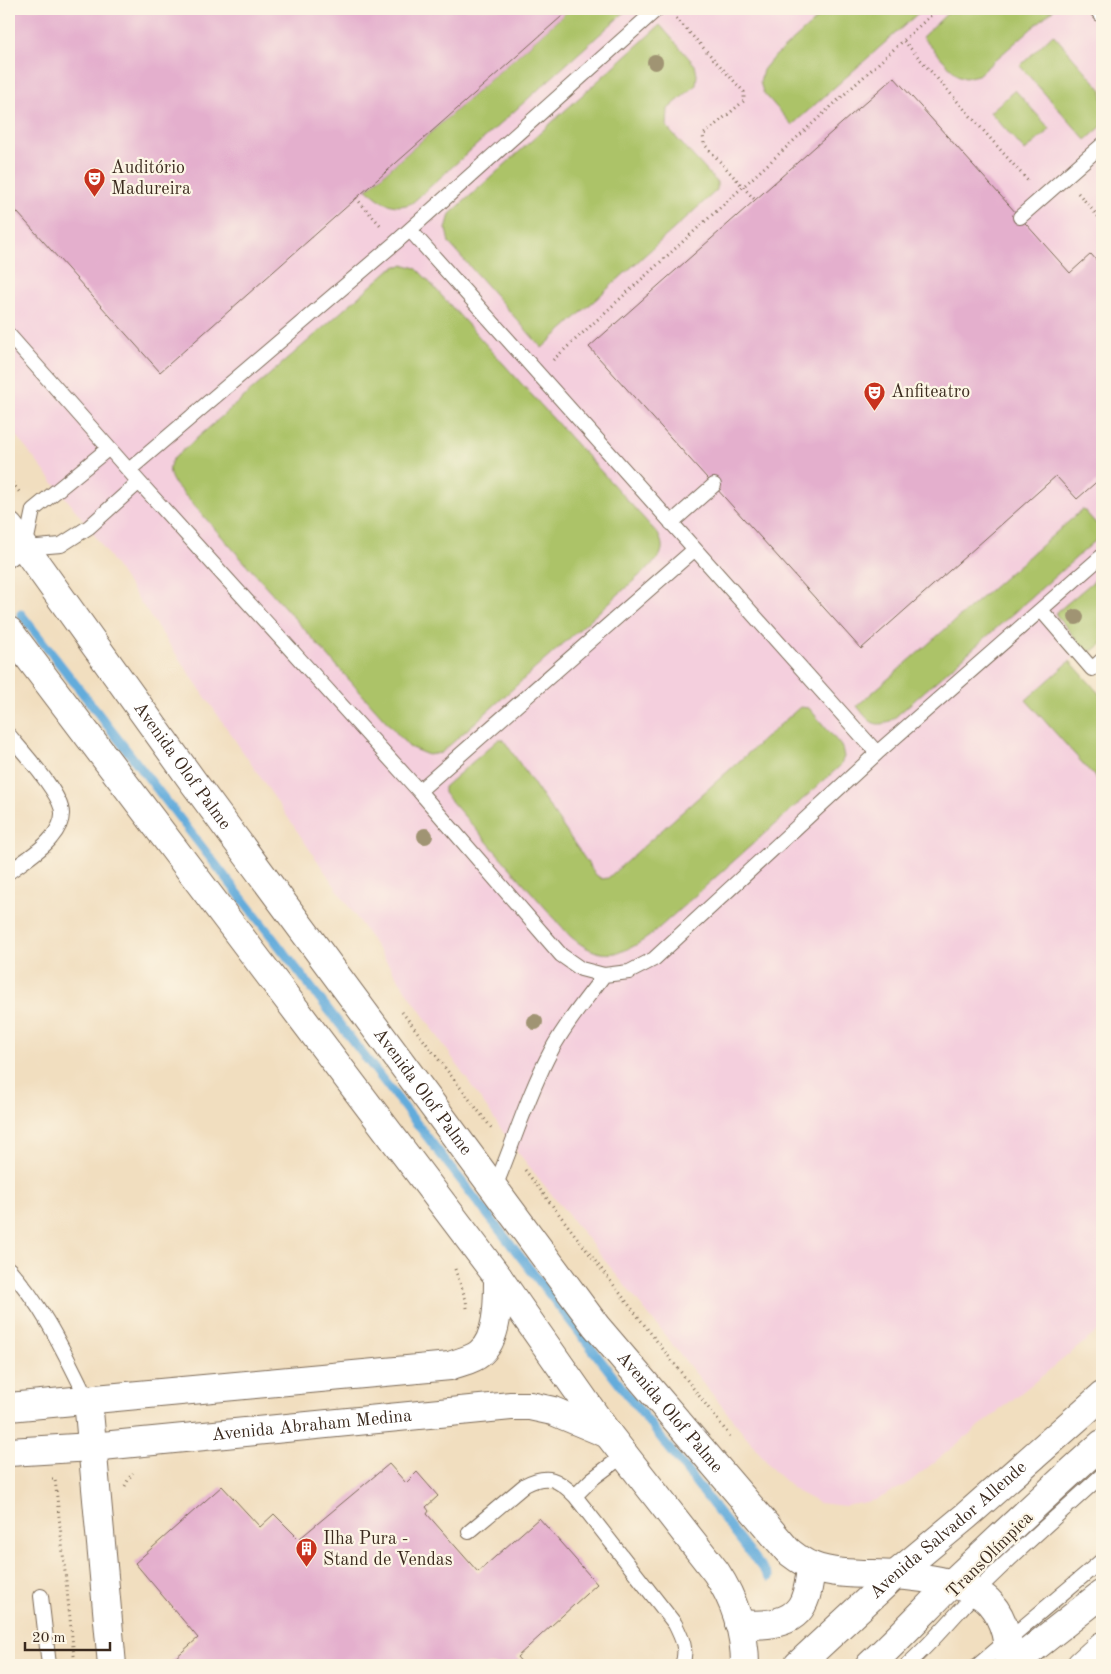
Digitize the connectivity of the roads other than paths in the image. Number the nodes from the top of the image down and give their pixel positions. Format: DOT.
graph roads {
  1 [pos="657,9"];
  2 [pos="1096,9"];
  3 [pos="1102,16"];
  4 [pos="1102,145"];
  5 [pos="1020,217"];
  6 [pos="410,230"];
  7 [pos="9,335"];
  8 [pos="109,448"];
  9 [pos="128,470"];
  10 [pos="139,482"];
  11 [pos="714,485"];
  12 [pos="671,523"];
  13 [pos="9,527"];
  14 [pos="695,549"];
  15 [pos="17,554"];
  16 [pos="1102,556"];
  17 [pos="1041,610"];
  18 [pos="9,631"];
  19 [pos="1102,660"];
  20 [pos="9,735"];
  21 [pos="877,753"];
  22 [pos="419,791"];
  23 [pos="9,872"];
  24 [pos="604,975"];
  25 [pos="495,1187"];
  26 [pos="9,1269"];
  27 [pos="498,1277"];
  28 [pos="1102,1396"];
  29 [pos="88,1400"];
  30 [pos="9,1407"];
  31 [pos="616,1444"];
  32 [pos="1102,1444"];
  33 [pos="92,1447"];
  34 [pos="9,1452"];
  35 [pos="1102,1475"];
  36 [pos="575,1496"];
  37 [pos="470,1532"];
  38 [pos="1102,1560"];
  39 [pos="812,1566"];
  40 [pos="895,1575"];
  41 [pos="963,1589"];
  42 [pos="1102,1594"];
  43 [pos="41,1596"];
  44 [pos="739,1624"];
  45 [pos="1009,1657"];
  46 [pos="49,1665"];
  47 [pos="112,1665"];
  48 [pos="682,1665"];
  49 [pos="745,1665"];
  50 [pos="798,1665"];
  51 [pos="870,1665"];
  52 [pos="908,1665"];
  53 [pos="978,1665"];
  1 -- 6 [label="lane"];
  2 -- 3 [label="lane"];
  4 -- 5 [label="lane"];
  6 -- 9 [label="lane"];
  6 -- 12 [label="lane"];
  7 -- 8 [label="lane"];
  8 -- 9 [label="lane"];
  8 -- 15 [label="lane"];
  9 -- 10 [label="lane"];
  10 -- 15 [label="lane"];
  10 -- 22 [label="lane"];
  11 -- 12 [label="lane"];
  12 -- 14 [label="lane"];
  13 -- 15 [label="main road, Avenida Olof Palme"];
  14 -- 21 [label="lane"];
  14 -- 22 [label="lane"];
  15 -- 25 [label="main road, Avenida Olof Palme"];
  16 -- 17 [label="lane"];
  17 -- 19 [label="lane"];
  17 -- 21 [label="lane"];
  18 -- 27 [label="main road"];
  20 -- 23 [label="lane"];
  21 -- 24 [label="lane"];
  22 -- 24 [label="lane"];
  24 -- 25 [label="lane"];
  25 -- 39 [label="main road, Avenida Olof Palme"];
  26 -- 29 [label="lane"];
  27 -- 29 [label="main road"];
  27 -- 31 [label="main road"];
  28 -- 40 [label="main road, Avenida Salvador Allende"];
  29 -- 30 [label="main road"];
  29 -- 33 [label="main road"];
  31 -- 33 [label="main road, Avenida Abraham Medina"];
  31 -- 36 [label="lane"];
  31 -- 44 [label="main road"];
  32 -- 41 [label="main road, Avenida Salvador Allende"];
  33 -- 34 [label="main road, Avenida Abraham Medina"];
  33 -- 47 [label="main road"];
  35 -- 41 [label="lane, TransOlímpica"];
  36 -- 37 [label="lane"];
  36 -- 48 [label="lane"];
  38 -- 45 [label="lane"];
  39 -- 40 [label="main road, Avenida Olof Palme"];
  39 -- 44 [label="main road"];
  40 -- 41 [label="main road, Avenida Olof Palme"];
  40 -- 50 [label="main road, Avenida Salvador Allende"];
  41 -- 45 [label="main road"];
  41 -- 51 [label="main road, Avenida Salvador Allende"];
  41 -- 52 [label="lane, TransOlímpica"];
  42 -- 45 [label="main road"];
  43 -- 46 [label="lane"];
  44 -- 49 [label="main road"];
  45 -- 53 [label="lane"];
}
